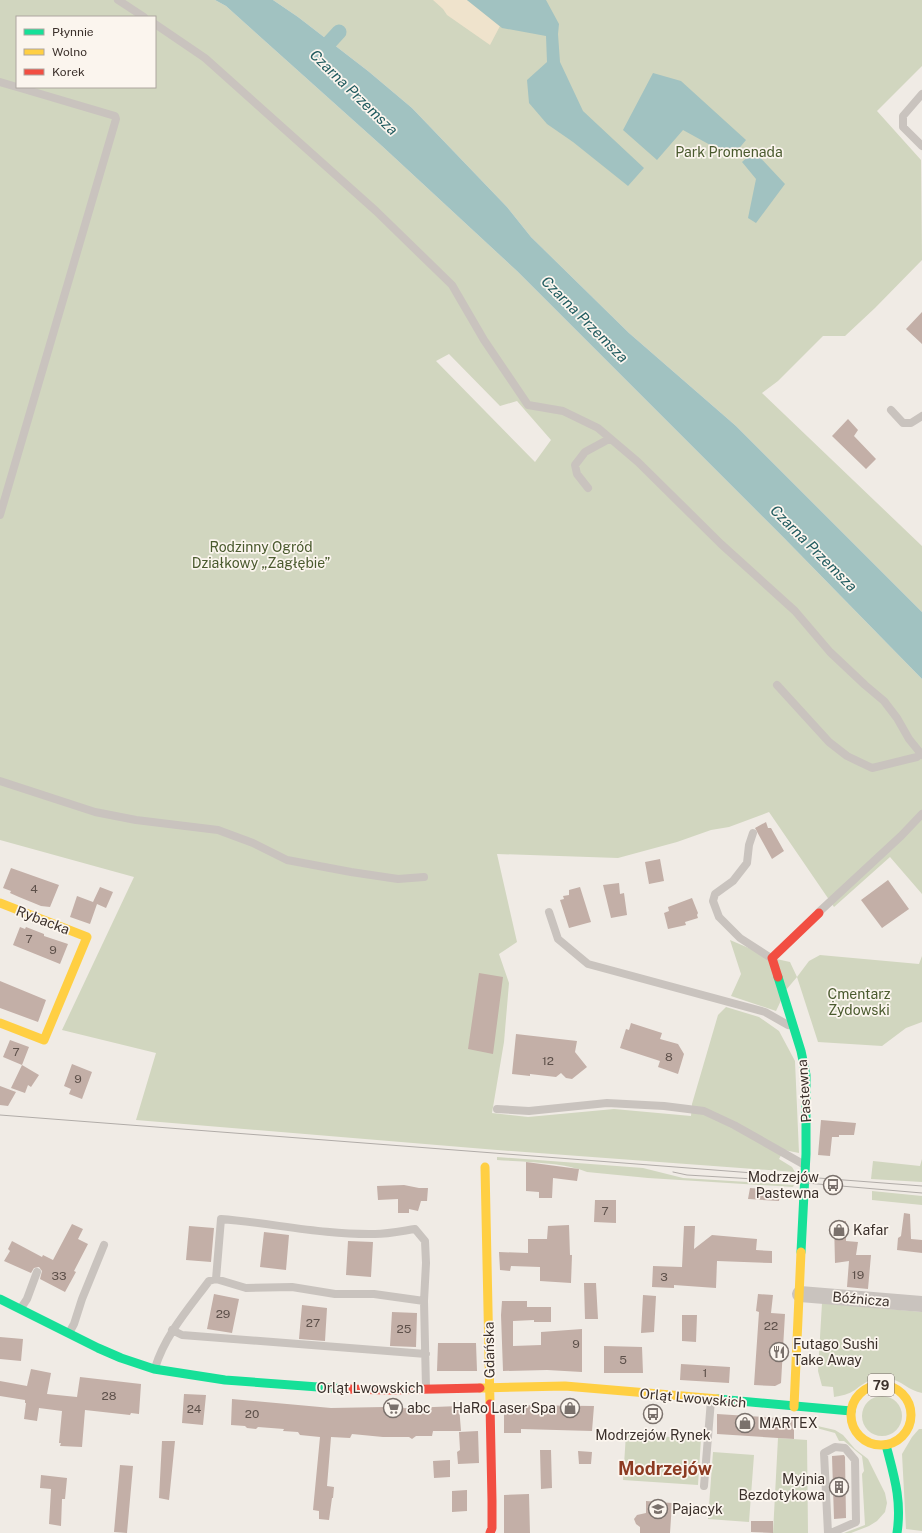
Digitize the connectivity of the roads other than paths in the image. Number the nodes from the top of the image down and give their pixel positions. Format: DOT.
graph roads {
  1 [pos="118,0"];
  2 [pos="142,16"];
  3 [pos="156,25"];
  4 [pos="0,82"];
  5 [pos="16,87"];
  6 [pos="20,88"];
  7 [pos="922,94"];
  8 [pos="922,146"];
  9 [pos="891,410"];
  10 [pos="922,416"];
  11 [pos="609,439"];
  12 [pos="588,488"];
  13 [pos="0,515"];
  14 [pos="777,685"];
  15 [pos="921,754"];
  16 [pos="0,780"];
  17 [pos="922,814"];
  18 [pos="753,833"];
  19 [pos="424,877"];
  20 [pos="0,902"];
  21 [pos="549,912"];
  22 [pos="819,913"];
  23 [pos="772,958"];
  24 [pos="0,1023"];
  25 [pos="794,1028"];
  26 [pos="497,1109"];
  27 [pos="805,1165"];
  28 [pos="485,1167"];
  29 [pos="104,1245"];
  30 [pos="37,1272"];
  31 [pos="216,1279"];
  32 [pos="800,1294"];
  33 [pos="0,1299"];
  34 [pos="424,1300"];
  35 [pos="922,1304"];
  36 [pos="21,1309"];
  37 [pos="172,1330"];
  38 [pos="69,1334"];
  39 [pos="426,1354"];
  40 [pos="154,1369"];
  41 [pos="426,1388"];
  42 [pos="490,1388"];
  43 [pos="711,1399"];
  44 [pos="794,1407"];
  45 [pos="922,1409"];
  46 [pos="912,1410"];
  47 [pos="851,1412"];
  48 [pos="886,1445"];
  49 [pos="704,1486"];
  50 [pos="490,1533"];
  51 [pos="828,1533"];
  52 [pos="831,1533"];
  53 [pos="897,1533"];
  1 -- 2 [label="lane"];
  3 -- 11 [label="lane"];
  4 -- 5 [label="lane"];
  6 -- 13 [label="lane"];
  7 -- 8 [label="lane"];
  9 -- 10 [label="lane"];
  11 -- 12 [label="lane"];
  11 -- 15 [label="lane"];
  14 -- 15 [label="lane"];
  16 -- 19 [label="lane"];
  17 -- 22 [label="lane"];
  18 -- 23 [label="lane"];
  20 -- 24 [label="street, Rybacka"];
  21 -- 25 [label="lane"];
  22 -- 23 [label="street"];
  23 -- 25 [label="street, Pastewna"];
  25 -- 27 [label="street, Pastewna"];
  26 -- 27 [label="lane"];
  27 -- 32 [label="street, Pastewna"];
  28 -- 42 [label="street, Gdańska"];
  29 -- 38 [label="lane"];
  30 -- 36 [label="lane"];
  31 -- 34 [label="lane"];
  31 -- 34 [label="lane"];
  31 -- 37 [label="lane"];
  32 -- 35 [label="street, Bóźnicza"];
  32 -- 44 [label="street, Pastewna"];
  33 -- 36 [label="street, Orląt Lwowskich"];
  34 -- 39 [label="lane"];
  36 -- 38 [label="street, Orląt Lwowskich"];
  37 -- 39 [label="lane"];
  37 -- 40 [label="lane"];
  38 -- 40 [label="street, Orląt Lwowskich"];
  39 -- 41 [label="lane"];
  40 -- 41 [label="street, Orląt Lwowskich"];
  41 -- 42 [label="street, Orląt Lwowskich"];
  42 -- 43 [label="street, Orląt Lwowskich"];
  42 -- 50 [label="street, Gdańska"];
  43 -- 44 [label="street, Orląt Lwowskich"];
  43 -- 49 [label="lane"];
  44 -- 47 [label="street, Orląt Lwowskich"];
  45 -- 46 [label="street"];
  46 -- 47 [label="street, 79"];
  46 -- 48 [label="street"];
  47 -- 48 [label="street"];
  48 -- 53 [label="street"];
  51 -- 52 [label="lane"];
}
